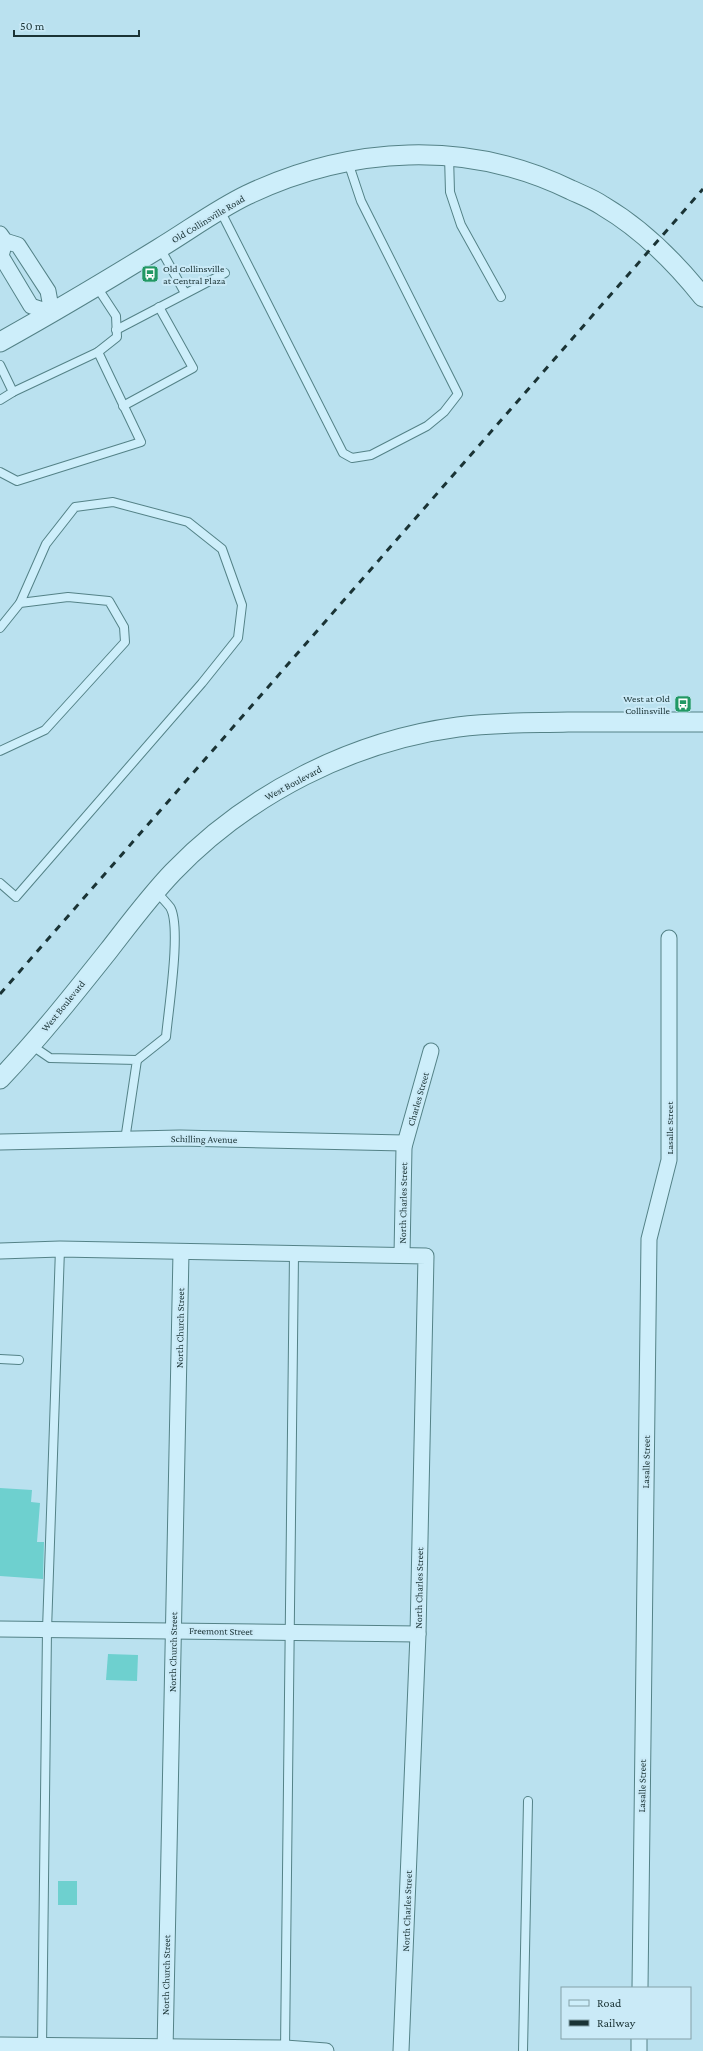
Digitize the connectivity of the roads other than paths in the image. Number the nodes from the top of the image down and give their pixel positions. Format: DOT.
graph roads {
  1 [pos="449,156"];
  2 [pos="348,162"];
  3 [pos="220,210"];
  4 [pos="2,237"];
  5 [pos="160,248"];
  6 [pos="225,273"];
  7 [pos="96,287"];
  8 [pos="185,293"];
  9 [pos="501,297"];
  10 [pos="703,297"];
  11 [pos="159,307"];
  12 [pos="52,313"];
  13 [pos="116,330"];
  14 [pos="0,342"];
  15 [pos="98,352"];
  16 [pos="0,365"];
  17 [pos="13,392"];
  18 [pos="0,400"];
  19 [pos="123,406"];
  20 [pos="0,472"];
  21 [pos="20,603"];
  22 [pos="0,628"];
  23 [pos="703,722"];
  24 [pos="0,752"];
  25 [pos="0,883"];
  26 [pos="156,891"];
  27 [pos="669,938"];
  28 [pos="31,1045"];
  29 [pos="431,1051"];
  30 [pos="137,1060"];
  31 [pos="0,1079"];
  32 [pos="126,1140"];
  33 [pos="0,1142"];
  34 [pos="404,1147"];
  35 [pos="60,1249"];
  36 [pos="0,1251"];
  37 [pos="181,1252"];
  38 [pos="294,1254"];
  39 [pos="402,1255"];
  40 [pos="0,1359"];
  41 [pos="19,1360"];
  42 [pos="0,1629"];
  43 [pos="47,1630"];
  44 [pos="174,1631"];
  45 [pos="289,1632"];
  46 [pos="418,1634"];
  47 [pos="528,1801"];
  48 [pos="640,1987"];
  49 [pos="639,2039"];
  50 [pos="0,2045"];
  51 [pos="42,2048"];
  52 [pos="165,2049"];
  53 [pos="285,2049"];
  54 [pos="326,2051"];
  55 [pos="401,2051"];
  56 [pos="523,2051"];
  57 [pos="639,2051"];
  1 -- 2 [label="street, Old Collinsville Road"];
  1 -- 9 [label="lane"];
  1 -- 10 [label="street, Old Collinsville Road"];
  2 -- 3 [label="street, Old Collinsville Road"];
  2 -- 3 [label="lane"];
  3 -- 5 [label="street, Old Collinsville Road"];
  4 -- 12 [label="street"];
  4 -- 12 [label="street"];
  5 -- 7 [label="street, Old Collinsville Road"];
  5 -- 8 [label="lane"];
  6 -- 8 [label="lane"];
  7 -- 12 [label="street, Old Collinsville Road"];
  7 -- 13 [label="lane"];
  8 -- 11 [label="lane"];
  11 -- 13 [label="lane"];
  11 -- 19 [label="lane"];
  12 -- 14 [label="street, Old Collinsville Road"];
  13 -- 15 [label="lane"];
  15 -- 17 [label="lane"];
  15 -- 19 [label="lane"];
  16 -- 17 [label="lane"];
  17 -- 18 [label="lane"];
  19 -- 20 [label="lane"];
  21 -- 22 [label="lane"];
  21 -- 24 [label="lane"];
  21 -- 25 [label="lane"];
  23 -- 26 [label="street, West Boulevard"];
  26 -- 28 [label="street, West Boulevard"];
  26 -- 30 [label="lane"];
  27 -- 48 [label="street, Lasalle Street"];
  28 -- 30 [label="lane"];
  28 -- 31 [label="street, West Boulevard"];
  29 -- 34 [label="street, Charles Street"];
  30 -- 32 [label="lane"];
  32 -- 33 [label="street, Schilling Avenue"];
  32 -- 34 [label="street, Schilling Avenue"];
  34 -- 39 [label="street, North Charles Street"];
  35 -- 36 [label="street"];
  35 -- 37 [label="street"];
  35 -- 43 [label="lane"];
  37 -- 38 [label="street"];
  37 -- 44 [label="street, North Church Street"];
  38 -- 39 [label="street"];
  38 -- 45 [label="lane"];
  39 -- 46 [label="street, North Charles Street"];
  40 -- 41 [label="lane"];
  42 -- 43 [label="street, Freemont Street"];
  43 -- 44 [label="street, Freemont Street"];
  43 -- 51 [label="lane"];
  44 -- 45 [label="street, Freemont Street"];
  44 -- 52 [label="street, North Church Street"];
  45 -- 46 [label="street, Freemont Street"];
  45 -- 53 [label="lane"];
  46 -- 55 [label="street, North Charles Street"];
  47 -- 56 [label="lane"];
  49 -- 57 [label="street"];
  50 -- 51 [label="street"];
  51 -- 52 [label="street"];
  52 -- 53 [label="street"];
  53 -- 54 [label="street"];
}
